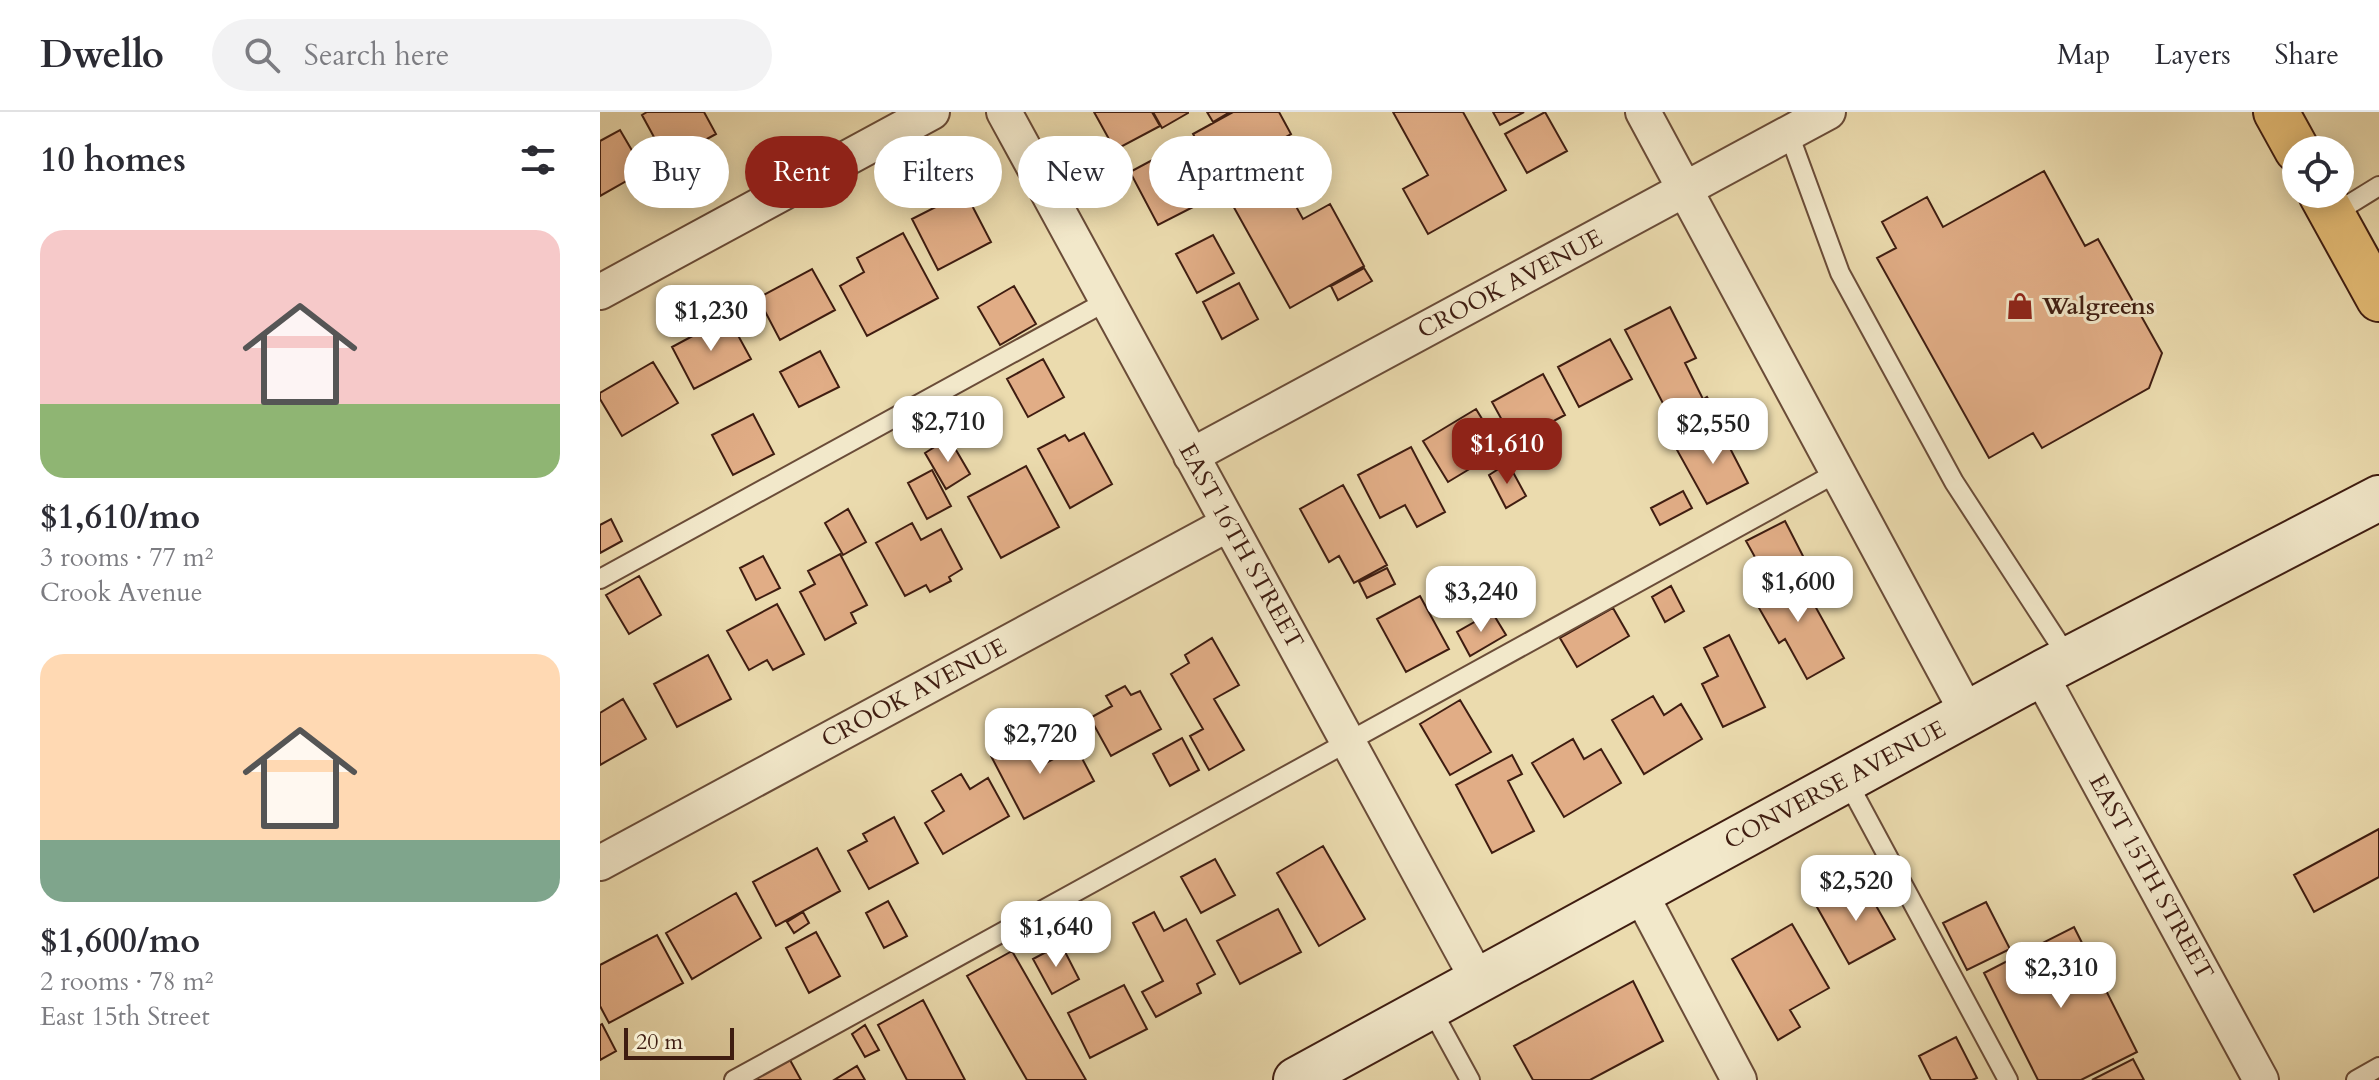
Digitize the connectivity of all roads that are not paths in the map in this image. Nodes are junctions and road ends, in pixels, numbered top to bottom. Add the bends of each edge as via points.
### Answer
1 (932, 112) edge
2 (1004, 112) edge
3 (1643, 112) edge
4 (1828, 112) edge
5 (2276, 112) edge
6 (1789, 134) junction
7 (2289, 136) edge
8 (2379, 186) edge
9 (1685, 190) junction
10 (2354, 194) edge
11 (2328, 208) edge
12 (600, 292) edge
13 (2379, 298) edge
14 (1107, 301) junction
15 (1191, 456) junction
16 (1838, 472) junction
17 (2379, 498) edge
18 (1228, 524) junction
19 (600, 579) edge
20 (2054, 666) junction
21 (1968, 714) junction
22 (1348, 742) junction
23 (1846, 779) junction
24 (600, 863) edge
25 (1639, 891) junction
26 (1478, 980) junction
27 (1430, 1007) junction
28 (2379, 1067) edge
29 (734, 1080) edge
30 (1296, 1080) edge
31 (1470, 1080) edge
32 (1739, 1080) edge
33 (2008, 1080) edge
34 (2261, 1080) edge
35 (2356, 1080) edge

1 - 12 street
2 - 14 street, EAST 16TH STREET
3 - 9 street
4 - 6 street, CROOK AVENUE
5 - 7 main road
6 - 9 street, CROOK AVENUE
6 - 20 lane via 1840,273
8 - 10 lane
9 - 15 street, CROOK AVENUE
9 - 16 street
11 - 13 main road
14 - 15 street, EAST 16TH STREET
14 - 19 lane
15 - 18 street, EAST 16TH STREET
16 - 21 street
16 - 22 lane
17 - 20 main road, CONVERSE AVENUE
18 - 22 street, EAST 16TH STREET
18 - 24 street, CROOK AVENUE
20 - 21 main road, CONVERSE AVENUE
20 - 34 street, EAST 15TH STREET
21 - 23 main road, CONVERSE AVENUE
22 - 26 street, EAST 16TH STREET
22 - 29 lane
23 - 25 main road, CONVERSE AVENUE
23 - 33 lane
25 - 26 main road, CONVERSE AVENUE
25 - 32 street
26 - 27 main road, CONVERSE AVENUE
27 - 30 main road, CONVERSE AVENUE
27 - 31 lane
28 - 35 lane

